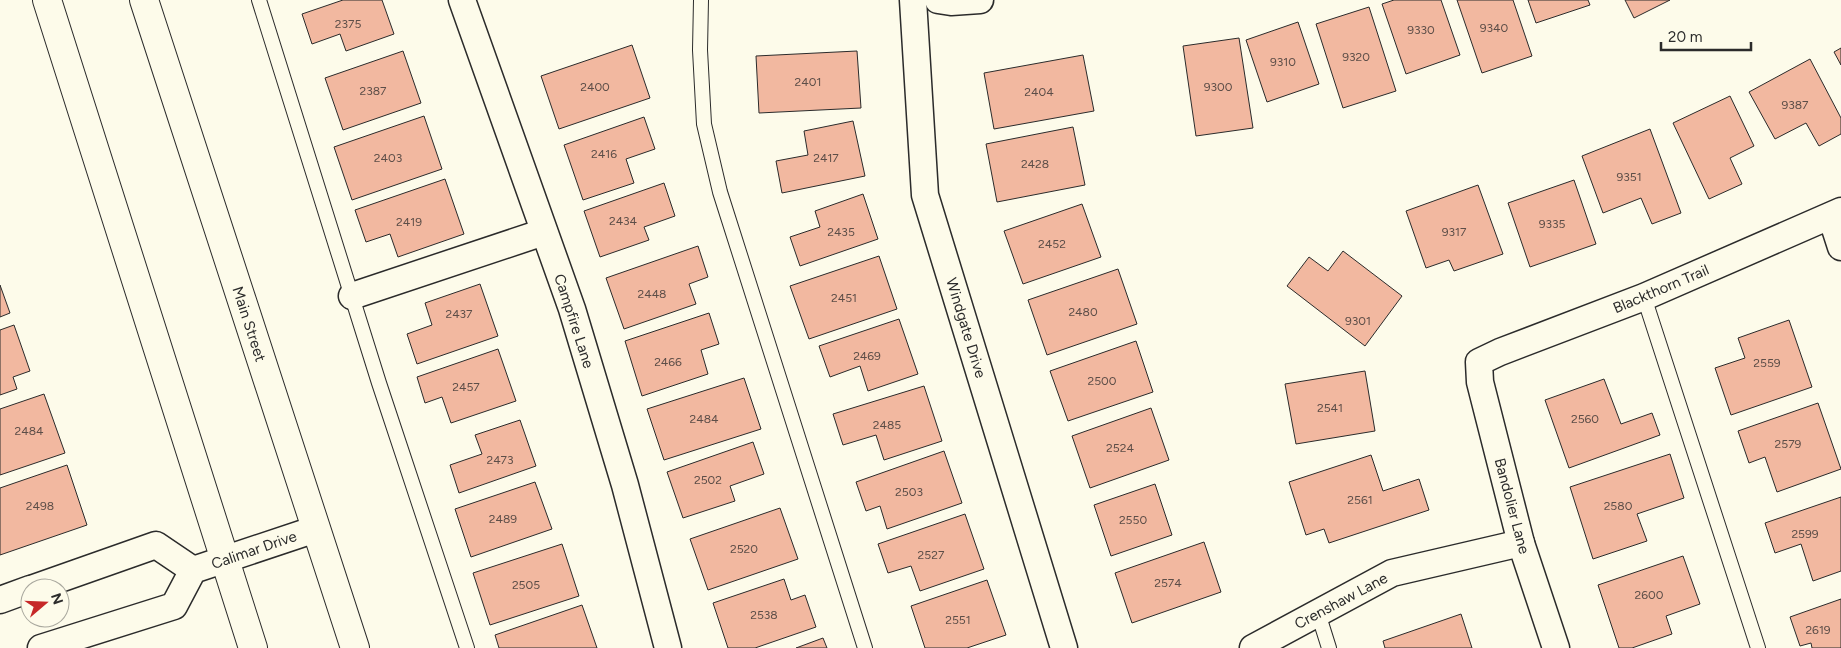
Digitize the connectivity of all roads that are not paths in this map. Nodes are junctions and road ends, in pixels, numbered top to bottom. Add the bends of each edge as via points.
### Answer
1 (47, 0) edge
2 (144, 0) edge
3 (259, 0) edge
4 (465, 0) edge
5 (701, 0) edge
6 (913, 0) edge
7 (938, 0) edge
8 (980, 0) edge
9 (1836, 214) edge
10 (544, 232) junction
11 (1841, 247) edge
12 (352, 296) junction
13 (1644, 298) junction
14 (1479, 362) joint
15 (316, 529) junction
16 (1521, 543) junction
17 (225, 560) junction
18 (193, 570) junction
19 (62, 578) edge
20 (20, 593) edge
21 (0, 600) edge
22 (1318, 614) junction
23 (42, 648) edge
24 (252, 648) edge
25 (354, 648) edge
26 (467, 648) edge
27 (668, 648) edge
28 (866, 648) edge
29 (1064, 648) edge
30 (1253, 648) edge
31 (1329, 648) edge
32 (1556, 648) edge
33 (1758, 648) edge

1 - 17 main road
2 - 15 main road, Main Street
3 - 12 lane
4 - 10 street, Campfire Lane
5 - 28 lane via 704,124 720,192
6 - 29 street, Windgate Drive via 926,195
7 - 8 street
9 - 11 street
9 - 13 street, Blackthorn Trail
10 - 12 street
10 - 27 street, Campfire Lane via 572,309 625,485
12 - 26 lane
13 - 14 street, Blackthorn Trail
13 - 33 lane
14 - 16 street, Bandolier Lane via 1480,382
15 - 17 street, Calimar Drive
15 - 25 main road, Main Street
16 - 22 street, Crenshaw Lane via 1392,573
16 - 32 street, Bandolier Lane
17 - 18 street, Calimar Drive
17 - 24 main road
18 - 19 street, Calimar Drive via 156,545
18 - 23 street, Calimar Drive via 174,606
20 - 21 street
22 - 30 street, Crenshaw Lane
22 - 31 lane

